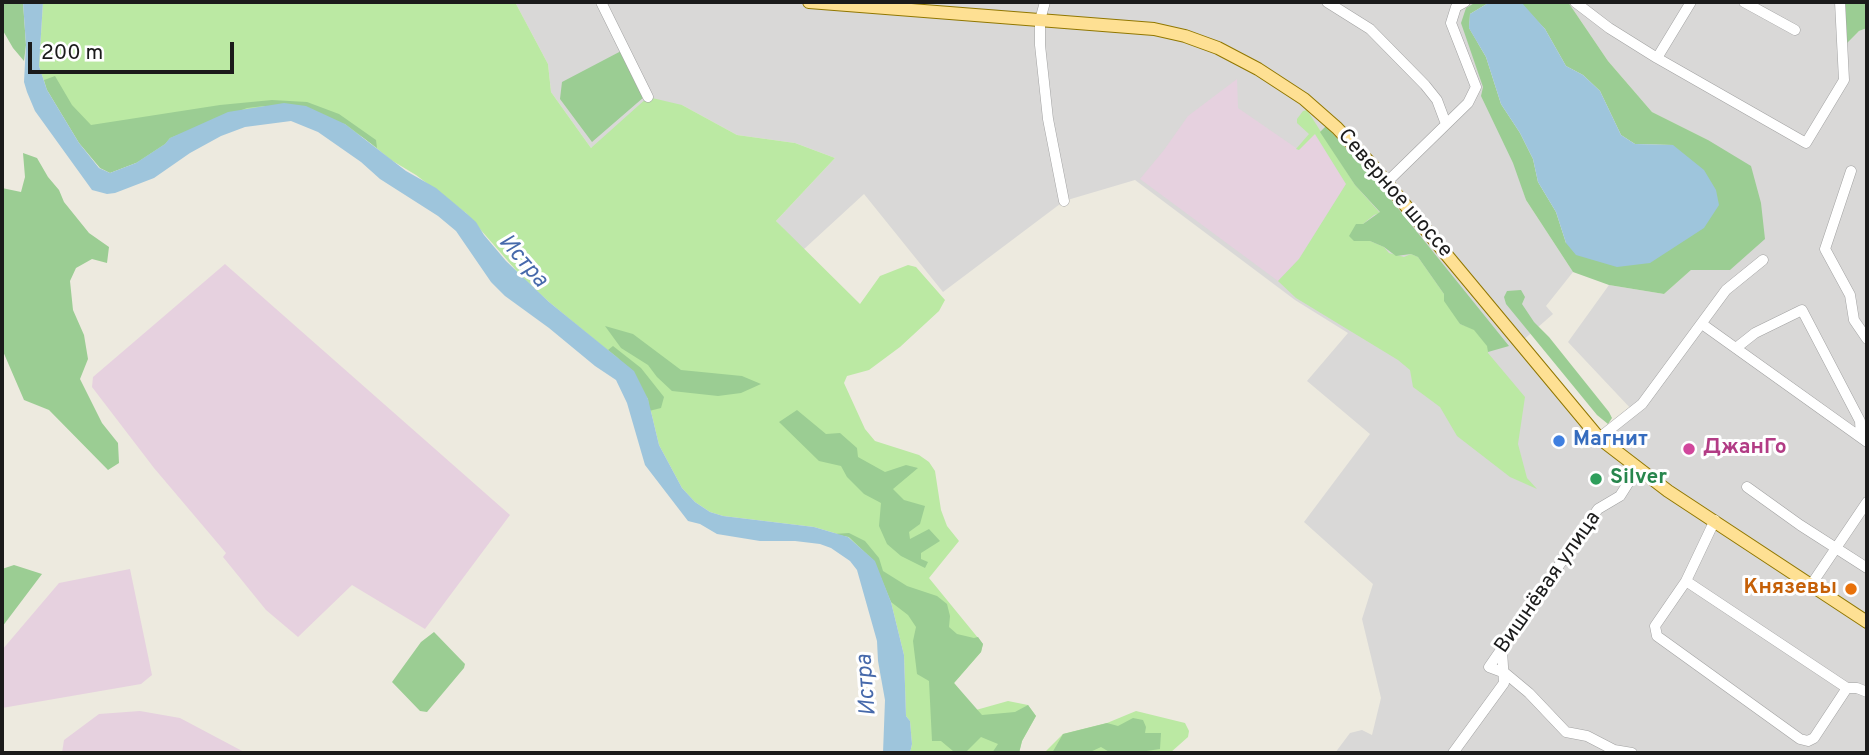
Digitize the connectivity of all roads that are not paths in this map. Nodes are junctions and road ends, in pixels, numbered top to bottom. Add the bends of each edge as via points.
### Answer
1 (601, 2) edge
2 (808, 2) edge
3 (1045, 2) edge
4 (1327, 2) edge
5 (1465, 2) edge
6 (1575, 2) edge
7 (1691, 2) edge
8 (1744, 2) edge
9 (1840, 2) edge
10 (824, 3) edge
11 (1041, 20) junction
12 (1795, 30) dead end
13 (1657, 58) junction
14 (648, 97) dead end
15 (1446, 124) junction
16 (1851, 171) dead end
17 (1387, 182) junction
18 (1064, 201) dead end
19 (1763, 260) dead end
20 (1702, 324) junction
21 (1867, 340) edge
22 (1736, 348) junction
23 (1600, 438) junction
24 (1864, 439) edge
25 (1637, 469) junction
26 (1746, 487) dead end
27 (1867, 502) edge
28 (1715, 520) junction
29 (1836, 547) junction
30 (1867, 568) edge
31 (1686, 581) junction
32 (1811, 585) junction
33 (1867, 622) edge
34 (1503, 650) junction
35 (1504, 673) junction
36 (1847, 688) junction
37 (1867, 692) edge
38 (1453, 753) edge
39 (1632, 753) edge

1 - 14 street
2 - 10 main road, Северное шоссе
3 - 11 street
4 - 15 street via 1370,29 1425,85
5 - 15 street via 1456,7 1451,23 1476,87 1468,103
6 - 13 street
7 - 13 street
8 - 12 street
9 - 13 street via 1844,80 1806,143
10 - 11 main road, Северное шоссе
11 - 17 main road, Северное шоссе via 1154,29 1218,48 1304,99
11 - 18 street via 1048,119
15 - 17 street
16 - 21 street via 1825,249
17 - 23 main road, Северное шоссе
19 - 20 street via 1726,290
20 - 22 street
20 - 23 street via 1642,404
22 - 24 street
22 - 24 street via 1755,333 1802,310 1860,421
23 - 25 main road, Северное шоссе
25 - 28 main road, Северное шоссе
25 - 34 street, Вишнёвая улица via 1620,496 1598,509
26 - 29 street
27 - 29 street
28 - 31 street
28 - 32 main road, Северное шоссе
29 - 30 street
29 - 32 street
31 - 36 street
31 - 36 street via 1655,626 1657,636 1800,739 1814,738
32 - 33 main road, Северное шоссе
34 - 35 street
34 - 35 street, Вишнёвая улица via 1489,667
35 - 38 street via 1504,683
35 - 39 street via 1566,732
36 - 37 street

